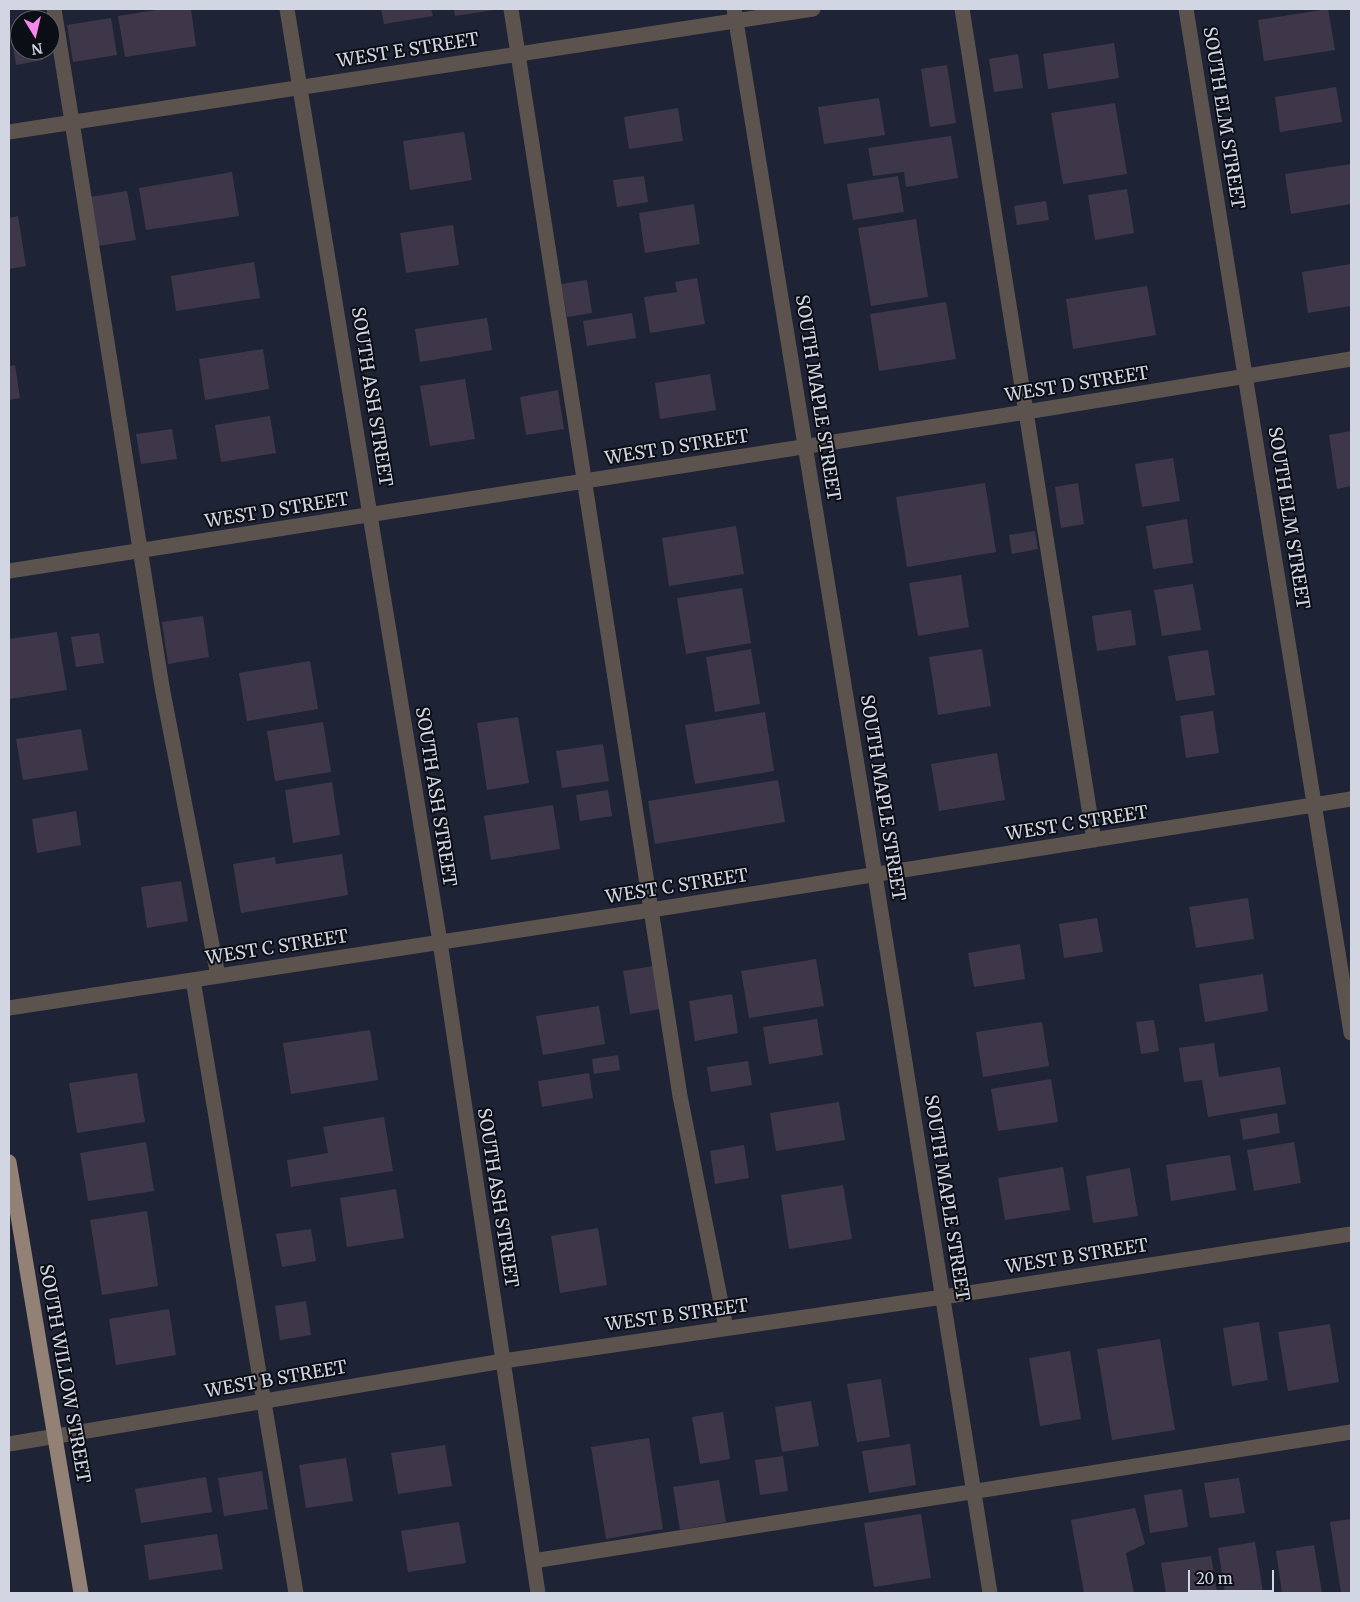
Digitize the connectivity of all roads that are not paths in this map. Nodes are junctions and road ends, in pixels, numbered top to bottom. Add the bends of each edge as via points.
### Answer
1 (54, 9) edge
2 (287, 9) edge
3 (511, 9) edge
4 (813, 9) edge
5 (962, 9) edge
6 (1186, 9) edge
7 (735, 15) edge
8 (518, 54) junction
9 (300, 87) junction
10 (72, 122) junction
11 (9, 132) edge
12 (1351, 359) edge
13 (1246, 376) junction
14 (1026, 412) junction
15 (806, 446) junction
16 (584, 481) junction
17 (371, 515) junction
18 (140, 551) junction
19 (9, 571) edge
20 (1351, 799) edge
21 (1315, 805) junction
22 (1094, 840) junction
23 (875, 875) junction
24 (651, 910) junction
25 (440, 942) junction
26 (218, 976) junction
27 (193, 980) junction
28 (9, 1008) edge
29 (1351, 1033) edge
30 (9, 1162) edge
31 (1351, 1234) edge
32 (943, 1297) junction
33 (726, 1328) junction
34 (503, 1361) junction
35 (263, 1401) junction
36 (1351, 1432) edge
37 (55, 1436) junction
38 (9, 1444) edge
39 (974, 1491) junction
40 (533, 1561) junction
41 (81, 1593) edge
42 (296, 1593) edge
43 (538, 1593) edge
44 (990, 1593) edge

1 - 10 street
2 - 9 street, SOUTH ASH STREET
3 - 8 street
4 - 7 street, WEST E STREET
5 - 14 street
6 - 13 street, SOUTH ELM STREET
7 - 8 street, WEST E STREET
7 - 15 street, SOUTH MAPLE STREET
8 - 9 street, WEST E STREET
8 - 16 street
9 - 10 street, WEST E STREET
9 - 17 street, SOUTH ASH STREET
10 - 11 street, WEST E STREET
10 - 18 street
12 - 13 street, WEST D STREET
13 - 14 street, WEST D STREET
13 - 21 street, SOUTH ELM STREET
14 - 15 street, WEST D STREET
14 - 22 street
15 - 16 street, WEST D STREET
15 - 23 street, SOUTH MAPLE STREET
16 - 17 street, WEST D STREET
16 - 24 street
17 - 18 street, WEST D STREET
17 - 25 street, SOUTH ASH STREET
18 - 19 street, WEST D STREET
18 - 26 street via 162,687
20 - 21 street, WEST C STREET
21 - 22 street, WEST C STREET
21 - 29 street, SOUTH ELM STREET
22 - 23 street, WEST C STREET
23 - 24 street, WEST C STREET
23 - 32 street, SOUTH MAPLE STREET
24 - 25 street, WEST C STREET
24 - 33 street via 680,1096
25 - 26 street, WEST C STREET
25 - 34 street, SOUTH ASH STREET
26 - 27 street, WEST C STREET
27 - 28 street, WEST C STREET
27 - 35 street
30 - 37 main road, SOUTH WILLOW STREET
31 - 32 street, WEST B STREET
32 - 33 street, WEST B STREET
32 - 39 street, SOUTH MAPLE STREET
33 - 34 street, WEST B STREET
34 - 35 street, WEST B STREET
34 - 40 street, SOUTH ASH STREET
35 - 37 street, WEST B STREET
35 - 42 street
36 - 39 street
37 - 38 street, WEST B STREET
37 - 41 main road, SOUTH WILLOW STREET
39 - 40 street
39 - 44 street, SOUTH MAPLE STREET
40 - 43 street, SOUTH ASH STREET

